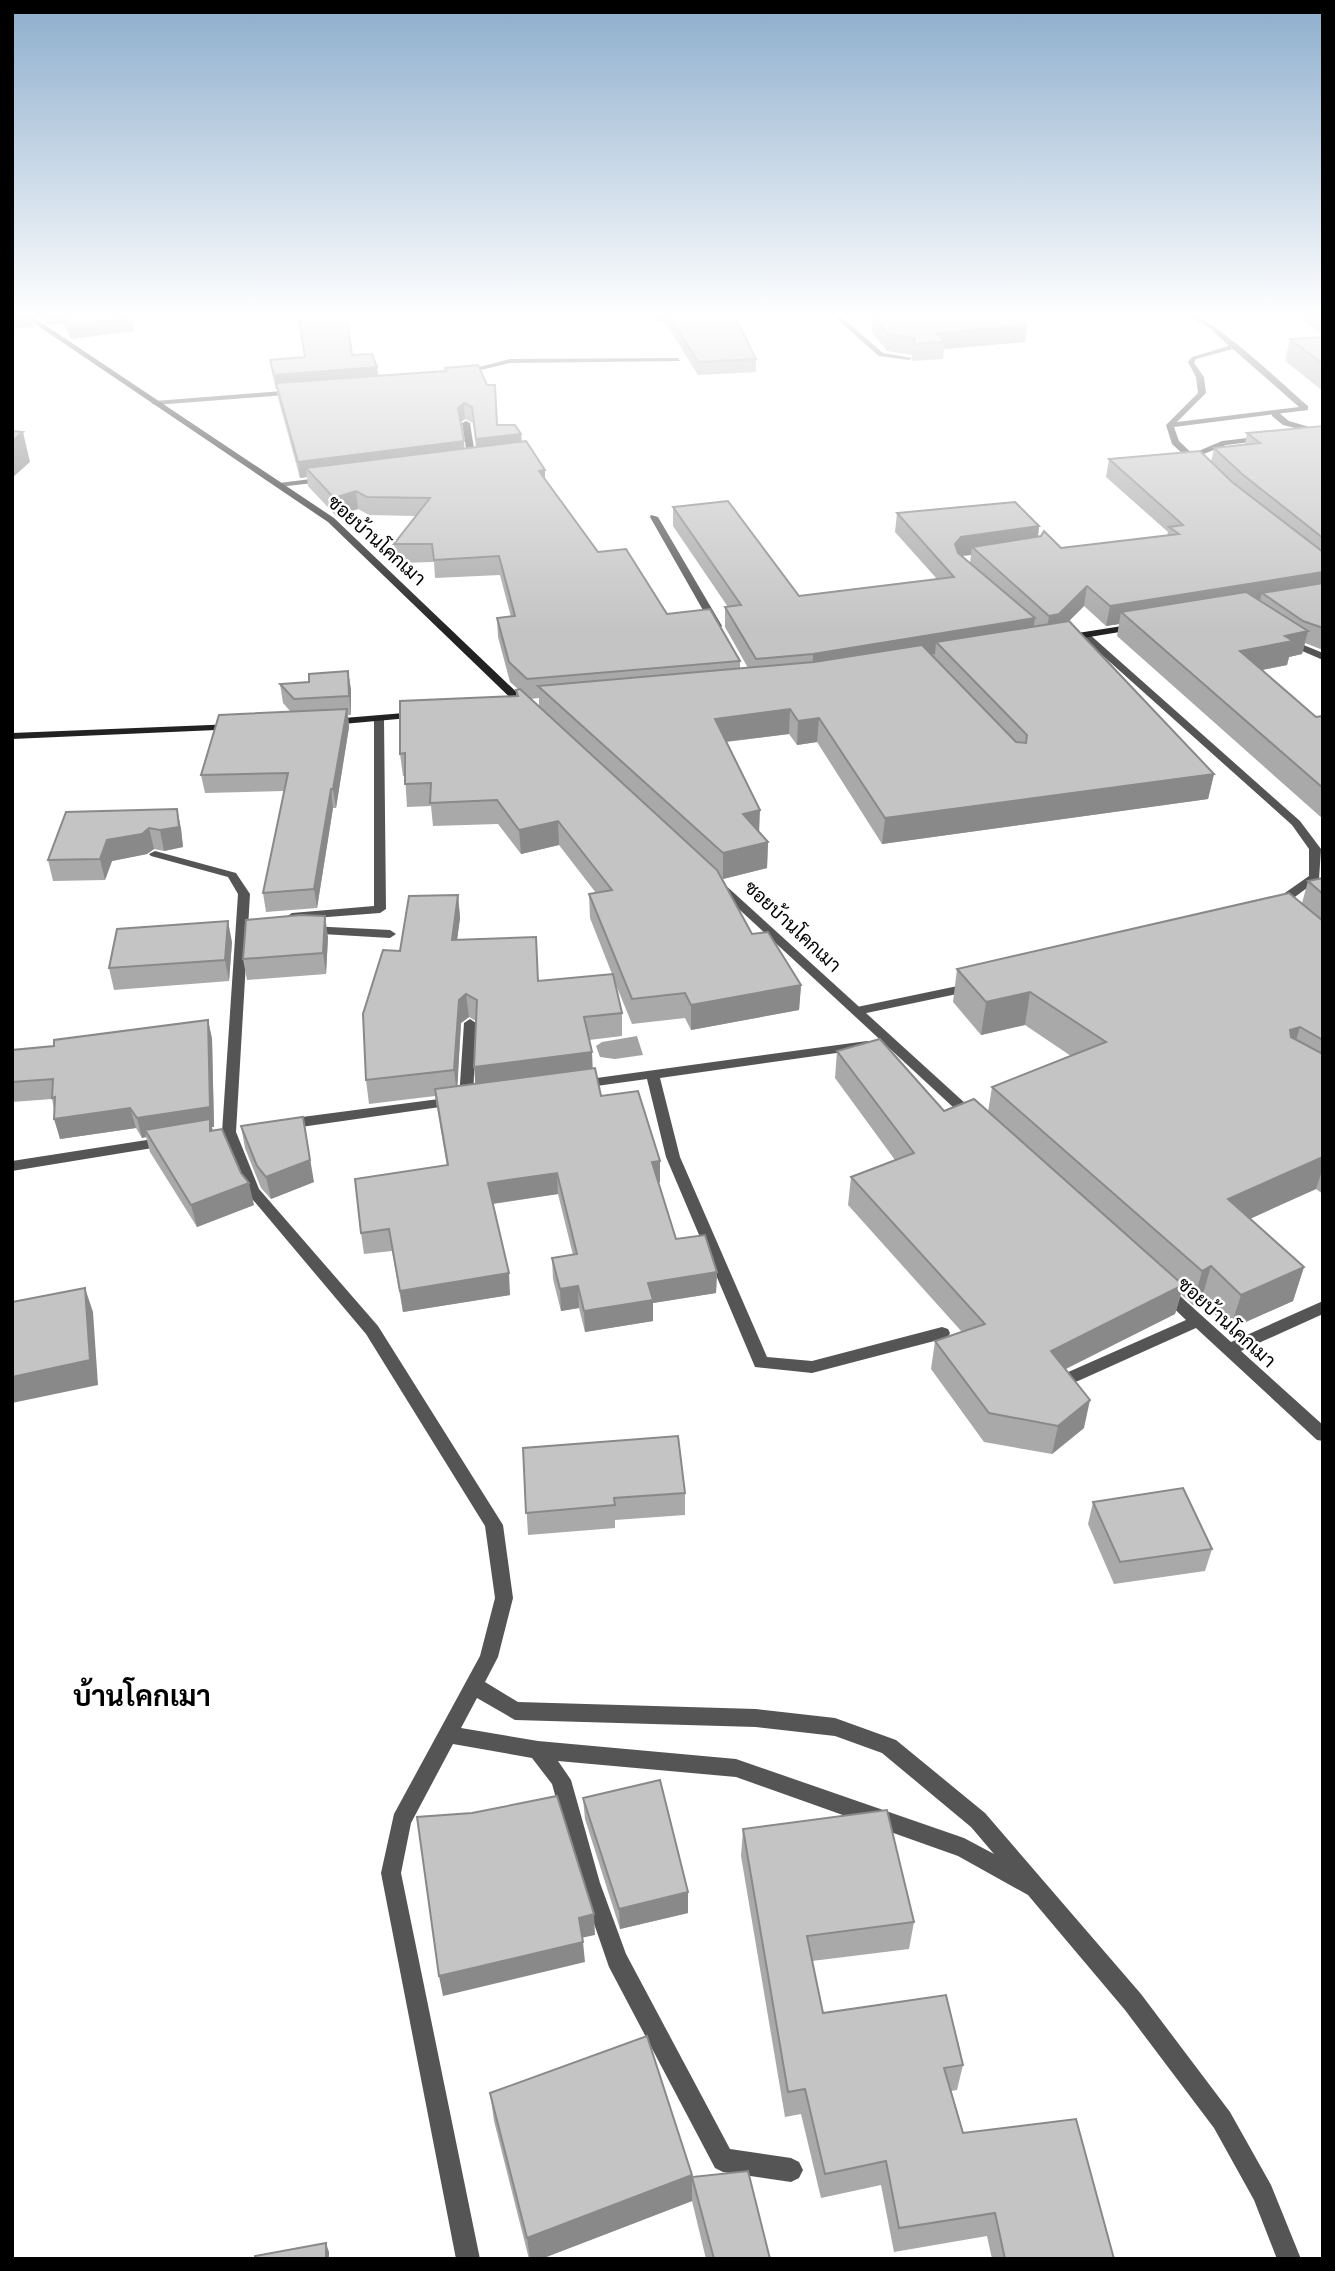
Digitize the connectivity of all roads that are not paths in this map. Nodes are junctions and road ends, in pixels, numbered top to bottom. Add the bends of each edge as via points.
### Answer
1 (179, 419) edge
2 (1176, 419) edge
3 (1227, 419) edge
4 (1281, 419) edge
5 (466, 423) edge
6 (1170, 425) junction
7 (1318, 432) edge
8 (1289, 434) edge
9 (1276, 436) edge
10 (1191, 457) junction
11 (483, 460) edge
12 (1180, 460) edge
13 (472, 461) junction
14 (458, 463) edge
15 (1203, 469) edge
16 (334, 478) edge
17 (279, 485) junction
18 (654, 517) dead end
19 (1151, 624) edge
20 (1085, 635) junction
21 (1283, 638) edge
22 (724, 639) edge
23 (1058, 639) edge
24 (1323, 657) edge
25 (527, 708) edge
26 (432, 714) edge
27 (379, 719) junction
28 (326, 723) edge
29 (247, 726) edge
30 (12, 736) edge
31 (155, 854) dead end
32 (706, 872) edge
33 (1264, 914) edge
34 (284, 918) edge
35 (292, 930) edge
36 (390, 934) dead end
37 (990, 983) edge
38 (857, 1011) junction
39 (470, 1023) dead end
40 (888, 1042) junction
41 (652, 1074) junction
42 (572, 1085) edge
43 (981, 1126) edge
44 (268, 1127) edge
45 (174, 1141) edge
46 (12, 1166) edge
47 (1157, 1284) edge
48 (1323, 1307) edge
49 (1198, 1321) junction
50 (942, 1333) dead end
51 (1229, 1349) junction
52 (1072, 1377) edge
53 (1323, 1435) edge
54 (473, 1685) junction
55 (447, 1734) junction
56 (538, 1750) junction
57 (1038, 1891) junction
58 (791, 2170) dead end
59 (468, 2259) edge
60 (1289, 2259) edge

1 - 17 street, ซอยบ้านโคกเมา
2 - 6 street
3 - 6 street
4 - 7 street
5 - 13 street
6 - 10 street via 1175,442
7 - 8 street
9 - 10 street via 1225,443
10 - 12 street
10 - 15 street
11 - 13 street
13 - 14 street
16 - 17 street
17 - 25 street, ซอยบ้านโคกเมา via 331,520
18 - 22 street
19 - 20 street
20 - 23 street
20 - 33 street via 1296,823 1315,849 1315,877
21 - 24 street
26 - 27 street
27 - 28 street
27 - 34 street via 380,909
29 - 30 street
31 - 54 street via 232,875 244,894 249,927 228,1132 253,1191 372,1330 494,1525 504,1598 489,1657
32 - 38 street, ซอยบ้านโคกเมา
35 - 36 street
37 - 38 street
38 - 40 street, ซอยบ้านโคกเมา
39 - 44 street via 472,1099
40 - 41 street
40 - 43 street, ซอยบ้านโคกเมา
41 - 42 street
41 - 50 street via 673,1157 761,1363 812,1367
45 - 46 street
47 - 49 street, ซอยบ้านโคกเมา
48 - 51 street
49 - 51 street, ซอยบ้านโคกเมา
49 - 52 street
51 - 53 street, ซอยบ้านโคกเมา
54 - 55 street
54 - 57 street via 515,1711 756,1718 835,1727 889,1746 978,1820
55 - 56 street
55 - 59 street via 401,1821 391,1873
56 - 57 street via 736,1768 964,1848
56 - 58 street via 561,1780 617,1959 723,2160
57 - 60 street via 1133,2002 1222,2120 1262,2193

